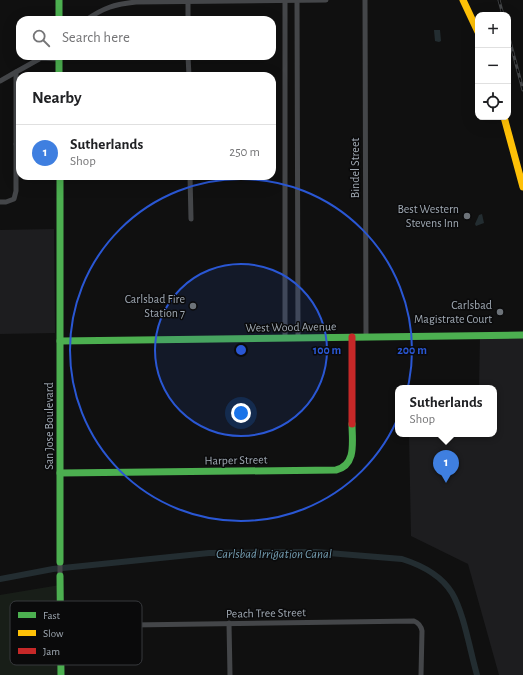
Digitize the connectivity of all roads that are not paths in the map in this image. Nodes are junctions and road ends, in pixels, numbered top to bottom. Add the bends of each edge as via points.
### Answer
1 (59, 0) edge
2 (297, 0) edge
3 (326, 0) edge
4 (365, 0) edge
5 (463, 0) edge
6 (285, 1) edge
7 (188, 2) junction
8 (59, 16) edge
9 (93, 16) edge
10 (188, 16) edge
11 (475, 26) edge
12 (37, 60) edge
13 (59, 60) edge
14 (188, 60) edge
15 (16, 72) joint
16 (59, 72) edge
17 (189, 72) edge
18 (0, 81) edge
19 (505, 120) edge
20 (16, 180) edge
21 (60, 180) edge
22 (190, 180) edge
23 (523, 187) edge
24 (0, 202) edge
25 (191, 219) dead end
26 (523, 335) edge
27 (352, 337) junction
28 (366, 337) junction
29 (285, 338) junction
30 (298, 338) junction
31 (60, 341) junction
32 (60, 473) junction
33 (60, 562) joint
34 (60, 576) joint
35 (60, 601) edge
36 (228, 624) junction
37 (142, 625) edge
38 (61, 665) edge
39 (61, 675) edge
40 (230, 675) edge
41 (421, 675) edge

1 - 8 main road
2 - 3 street
2 - 6 street
2 - 30 street
4 - 28 street, Bindel Street
5 - 11 main road
6 - 7 street
6 - 29 street
7 - 9 street via 136,2 113,5
7 - 10 street
12 - 15 street
13 - 16 main road
14 - 17 street
15 - 18 street
19 - 23 main road
20 - 24 street via 14,199
21 - 31 main road, San Jose Boulevard
22 - 25 street
26 - 28 main road, West Wood Avenue
27 - 28 main road, West Wood Avenue
27 - 30 main road, West Wood Avenue
27 - 32 main road, Harper Street via 352,457 348,464 338,470
29 - 30 main road, West Wood Avenue
29 - 31 main road, West Wood Avenue
31 - 32 main road, San Jose Boulevard
32 - 33 main road, San Jose Boulevard
33 - 34 street, San Jose Boulevard
34 - 35 main road, San Jose Boulevard
36 - 37 street, Peach Tree Street
36 - 40 street
36 - 41 street, Peach Tree Street via 414,621 422,631
38 - 39 main road, San Jose Boulevard

